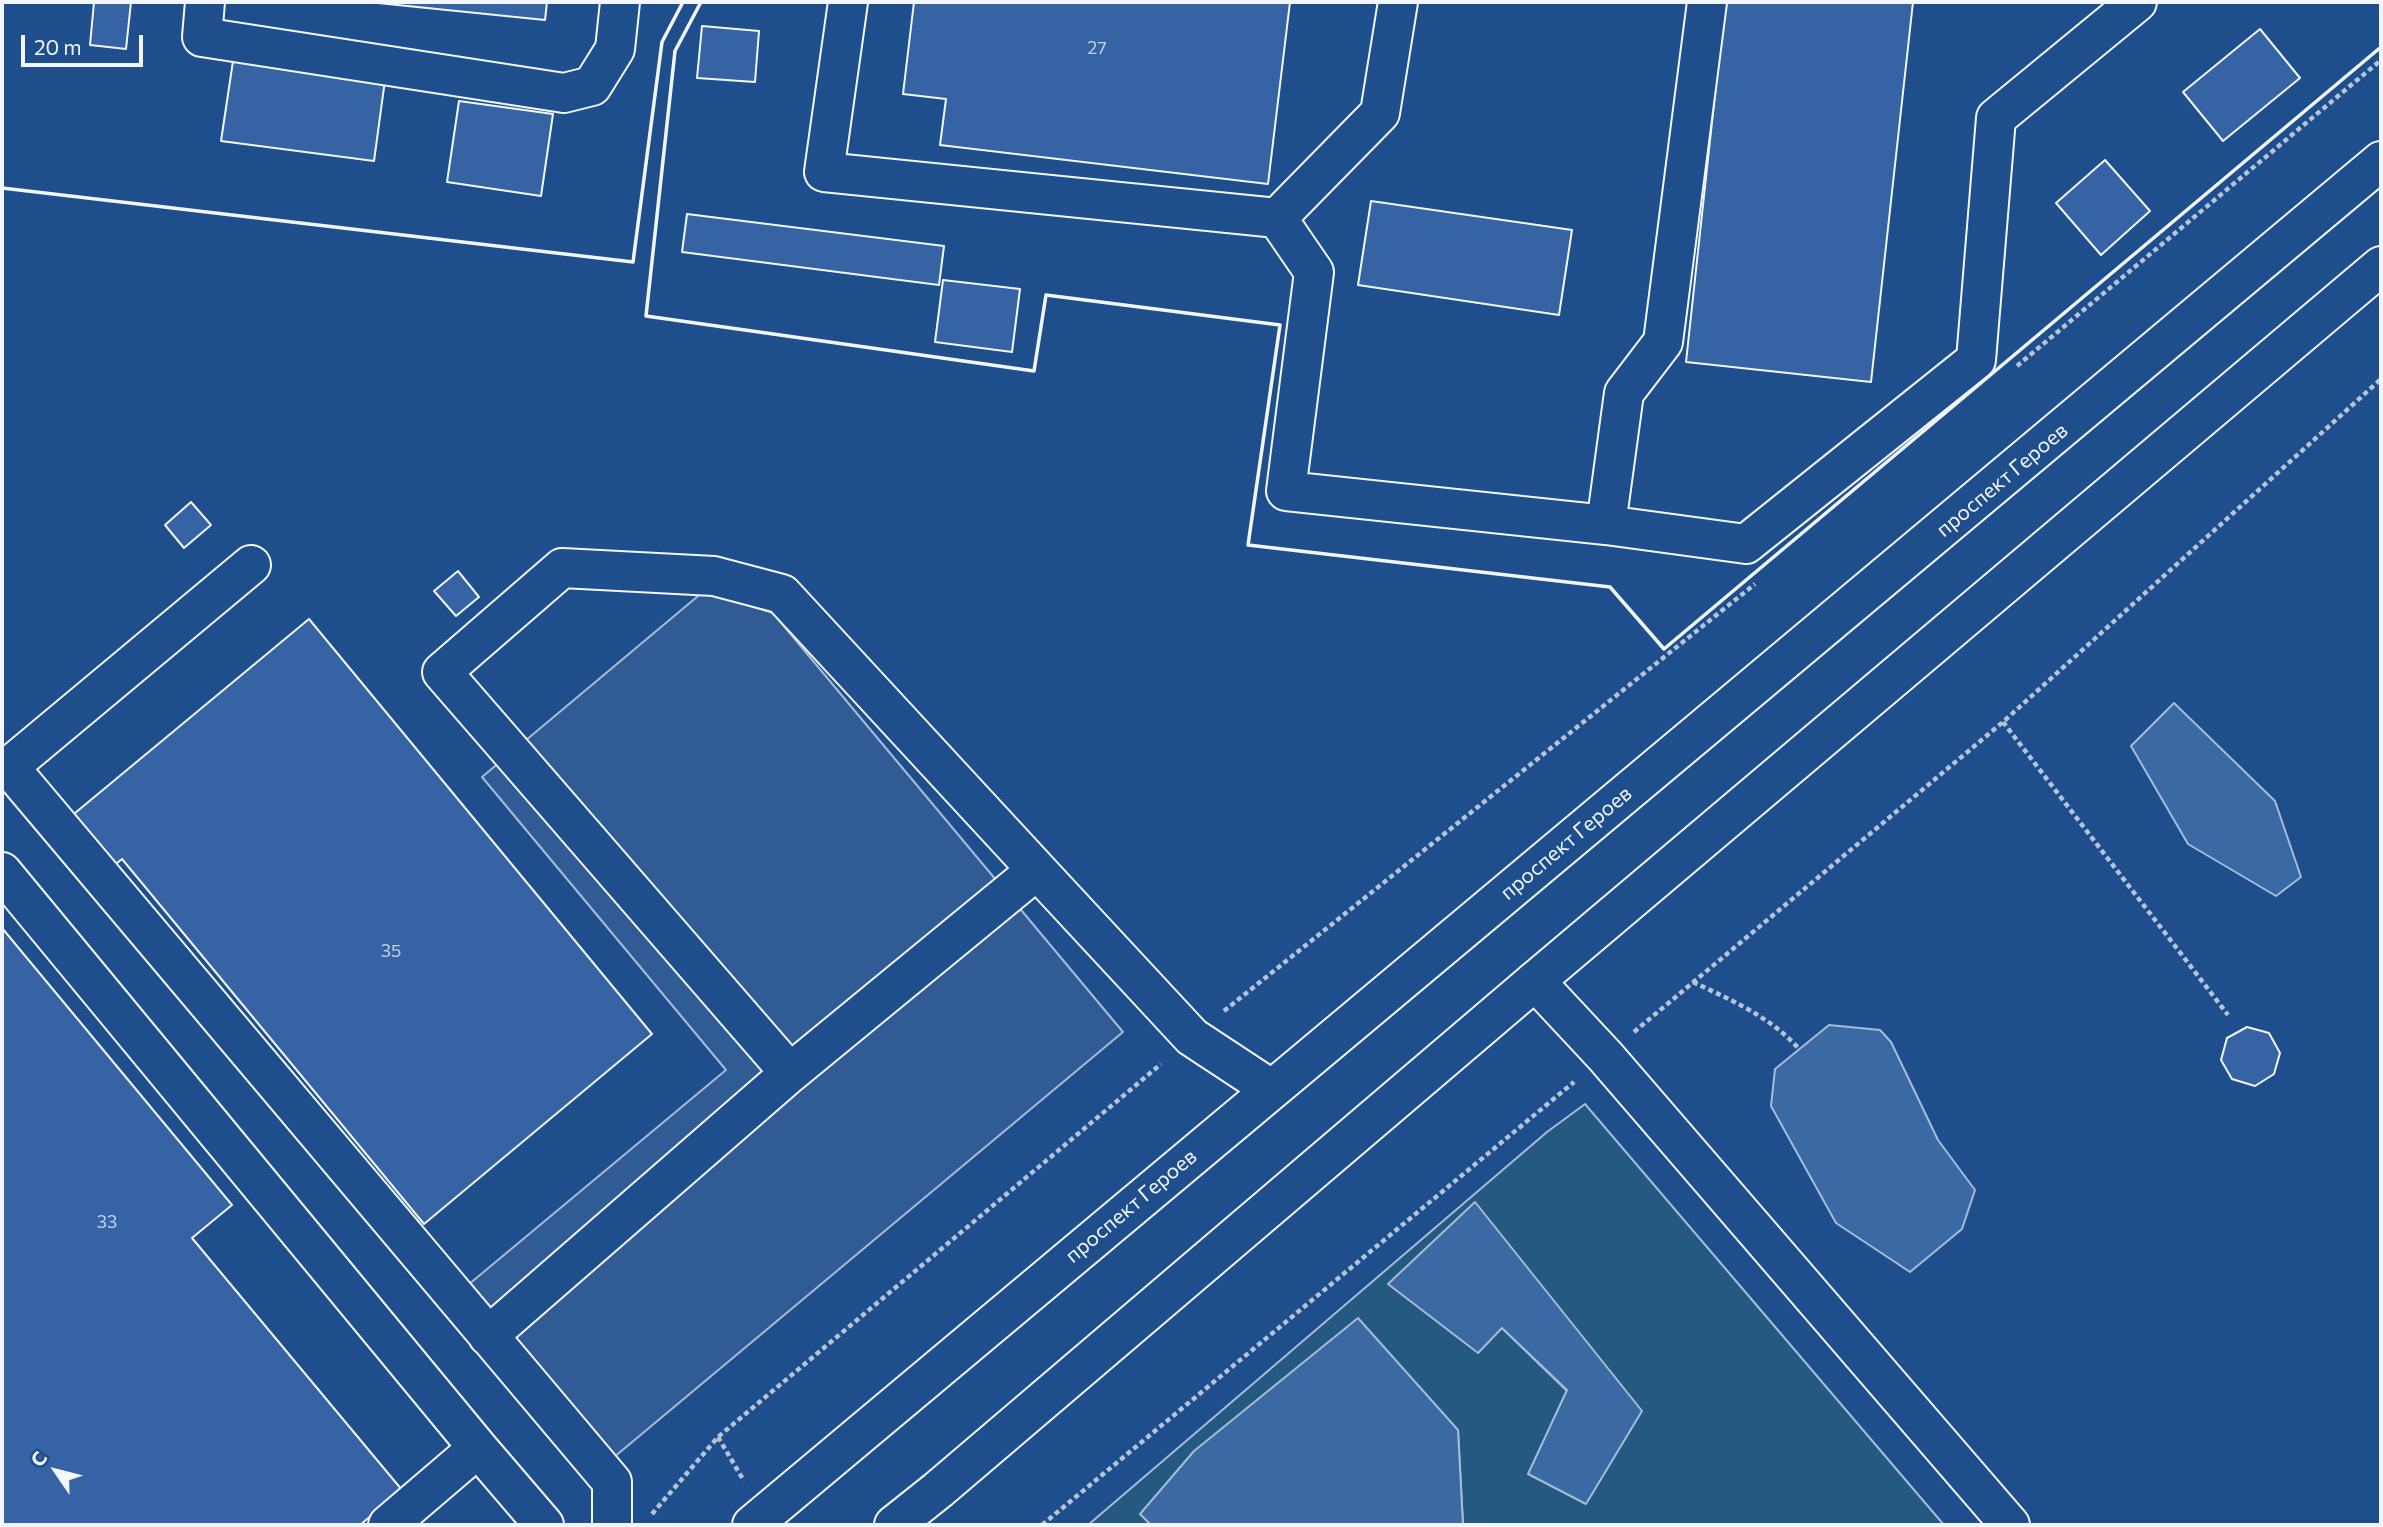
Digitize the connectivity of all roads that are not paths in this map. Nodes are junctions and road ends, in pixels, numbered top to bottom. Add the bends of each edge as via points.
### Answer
1 (205, 2) edge
2 (620, 2) edge
3 (848, 2) edge
4 (1398, 2) edge
5 (1707, 2) edge
6 (2137, 2) edge
7 (2381, 161) edge
8 (1277, 218) junction
9 (2381, 266) edge
10 (1606, 526) junction
11 (251, 565) dead end
12 (1037, 870) junction
13 (2, 872) edge
14 (1535, 981) junction
15 (790, 1073) junction
16 (1271, 1089) junction
17 (488, 1336) junction
18 (478, 1448) junction
19 (388, 1525) edge
20 (544, 1525) edge
21 (612, 1525) edge
22 (752, 1525) edge
23 (894, 1525) edge
24 (2010, 1525) edge

1 - 2 main road via 202,37 564,93 592,86 615,49
3 - 8 main road via 824,172
4 - 8 main road via 1380,113
5 - 10 main road via 1663,342 1624,393
6 - 10 main road via 1996,118 1976,360 1746,544
7 - 16 main road, проспект Героев
8 - 10 main road via 1314,272 1286,491
9 - 14 main road
11 - 17 main road via 9,767
12 - 15 main road
12 - 15 main road via 782,594 714,576 562,568 442,672
12 - 16 main road via 1192,1037
13 - 18 main road
14 - 23 main road
14 - 24 main road
15 - 17 main road
16 - 22 main road, проспект Героев
17 - 21 main road via 612,1482
18 - 19 main road
18 - 20 main road

